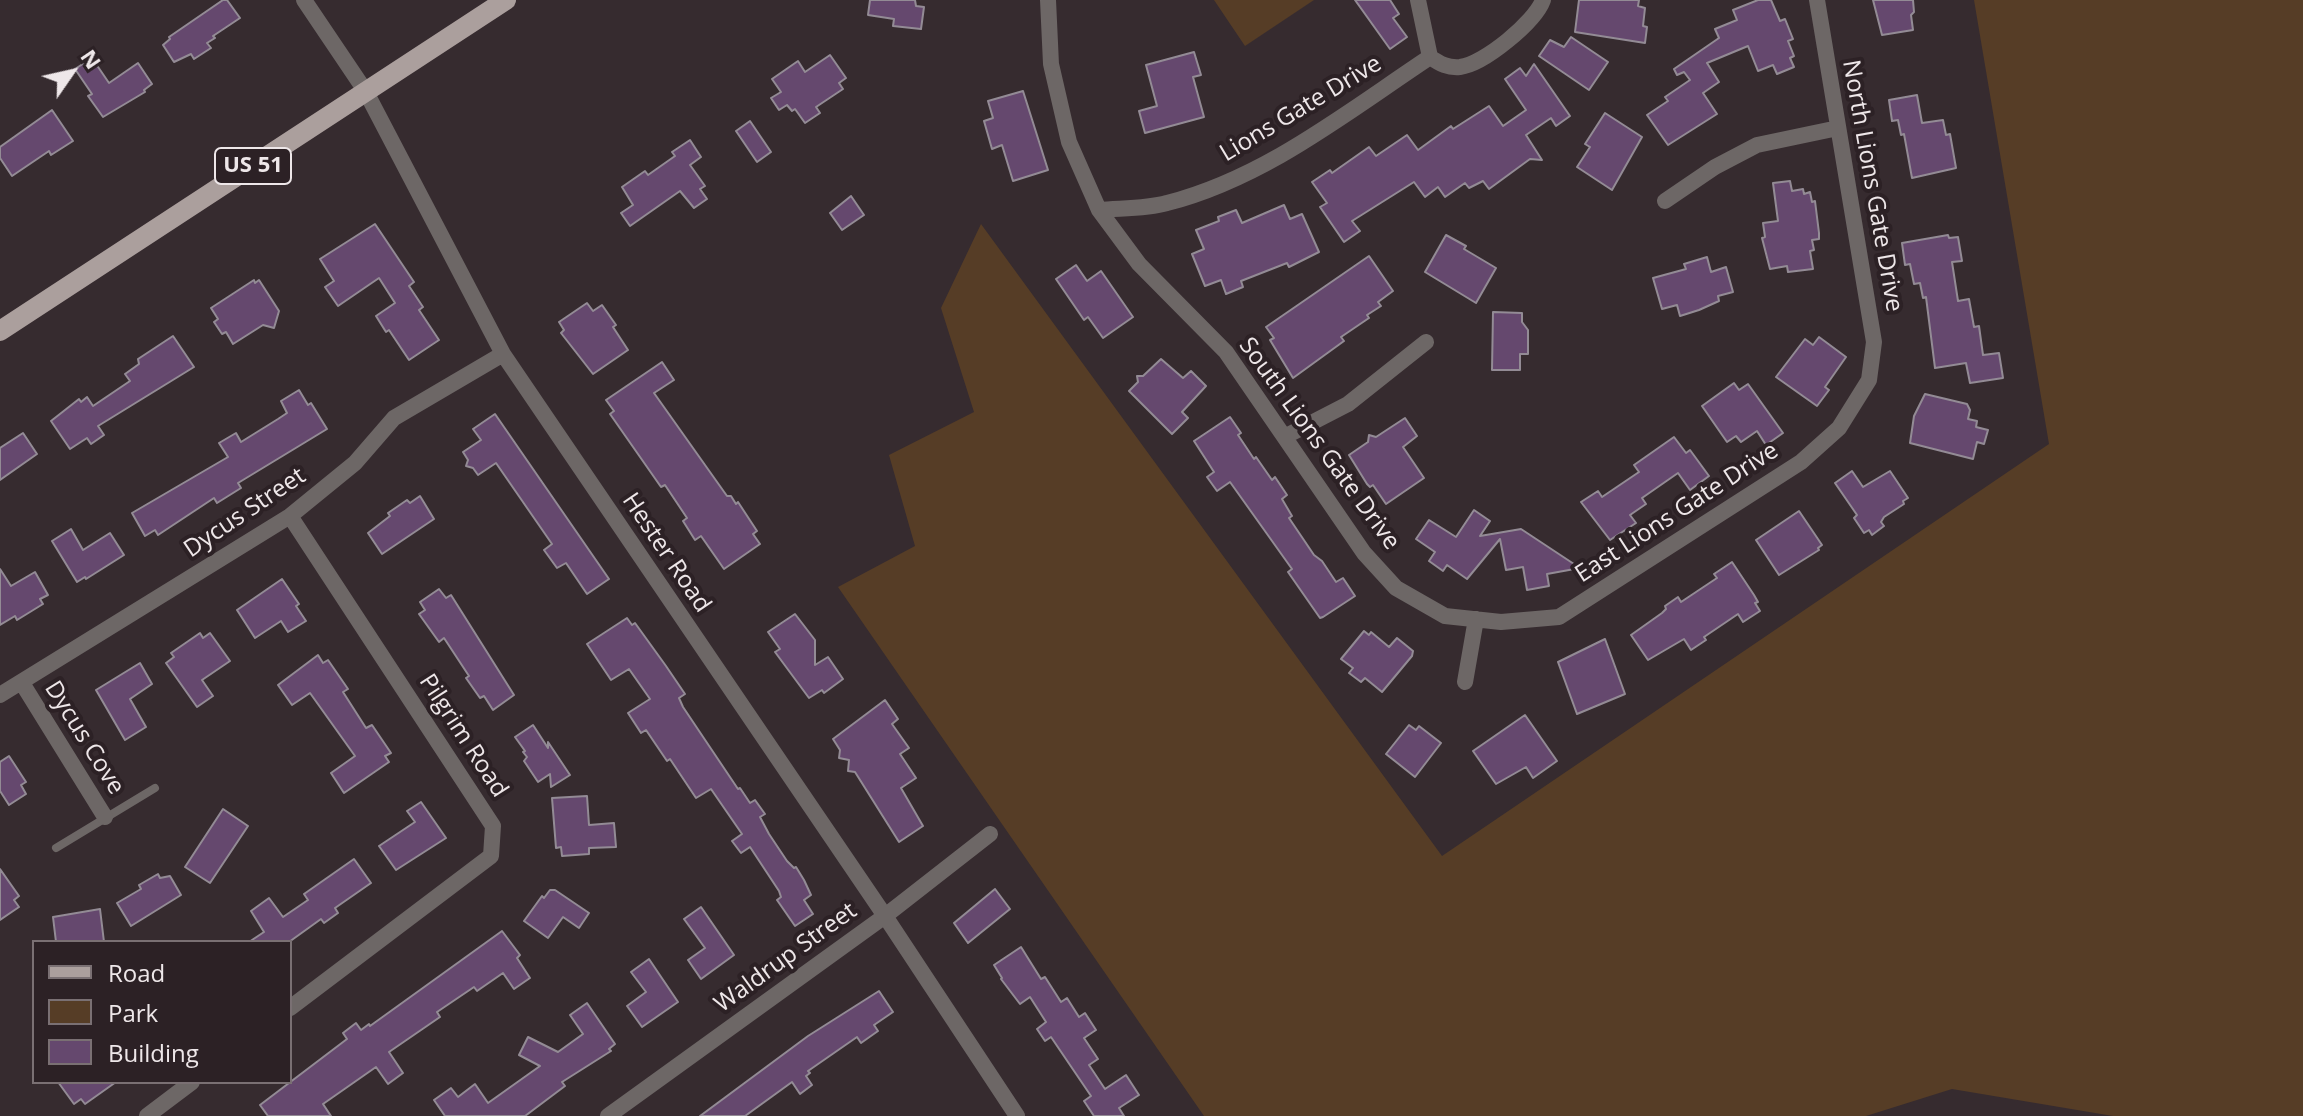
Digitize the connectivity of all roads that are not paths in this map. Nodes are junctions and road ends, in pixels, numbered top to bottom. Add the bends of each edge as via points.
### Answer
1 (304, 0) edge
2 (506, 0) edge
3 (1048, 0) edge
4 (1418, 0) edge
5 (1543, 0) edge
6 (1817, 0) edge
7 (1430, 57) junction
8 (366, 92) junction
9 (1838, 128) junction
10 (1665, 201) dead end
11 (1099, 210) junction
12 (0, 331) edge
13 (1426, 342) dead end
14 (503, 354) junction
15 (1869, 380) joint
16 (1286, 436) junction
17 (290, 516) junction
18 (1476, 619) junction
19 (1465, 682) dead end
20 (22, 683) junction
21 (0, 695) edge
22 (155, 788) dead end
23 (105, 817) junction
24 (990, 834) dead end
25 (56, 848) dead end
26 (885, 916) junction
27 (292, 1006) edge
28 (189, 1084) edge
29 (147, 1116) edge
30 (608, 1116) edge
31 (1017, 1116) edge

1 - 8 street, Hester Road
2 - 8 main road, US 51
3 - 11 street, South Lions Gate Drive via 1051,64 1069,142
4 - 7 street
5 - 7 street via 1529,21 1472,64 1441,65
6 - 9 street, North Lions Gate Drive
7 - 11 street, Lions Gate Drive via 1265,165 1229,182 1164,204
8 - 12 main road, US 51
8 - 14 street, Hester Road
9 - 10 street via 1757,145
9 - 15 street, North Lions Gate Drive via 1874,342
11 - 16 street, South Lions Gate Drive via 1139,264 1226,352
13 - 16 street via 1348,404
14 - 17 street, Dycus Street via 394,418 355,463
14 - 26 street, Hester Road
15 - 18 street, East Lions Gate Drive via 1839,428 1801,462 1559,617
16 - 18 street, South Lions Gate Drive via 1364,553 1396,588 1445,616
17 - 20 street, Dycus Street
17 - 27 street, Pilgrim Road via 493,826 491,856
18 - 19 street
20 - 21 street, Dycus Street
20 - 23 street, Dycus Cove
22 - 23 lane
23 - 25 lane
24 - 26 street, Waldrup Street
26 - 30 street, Waldrup Street
26 - 31 street, Hester Road
28 - 29 street

